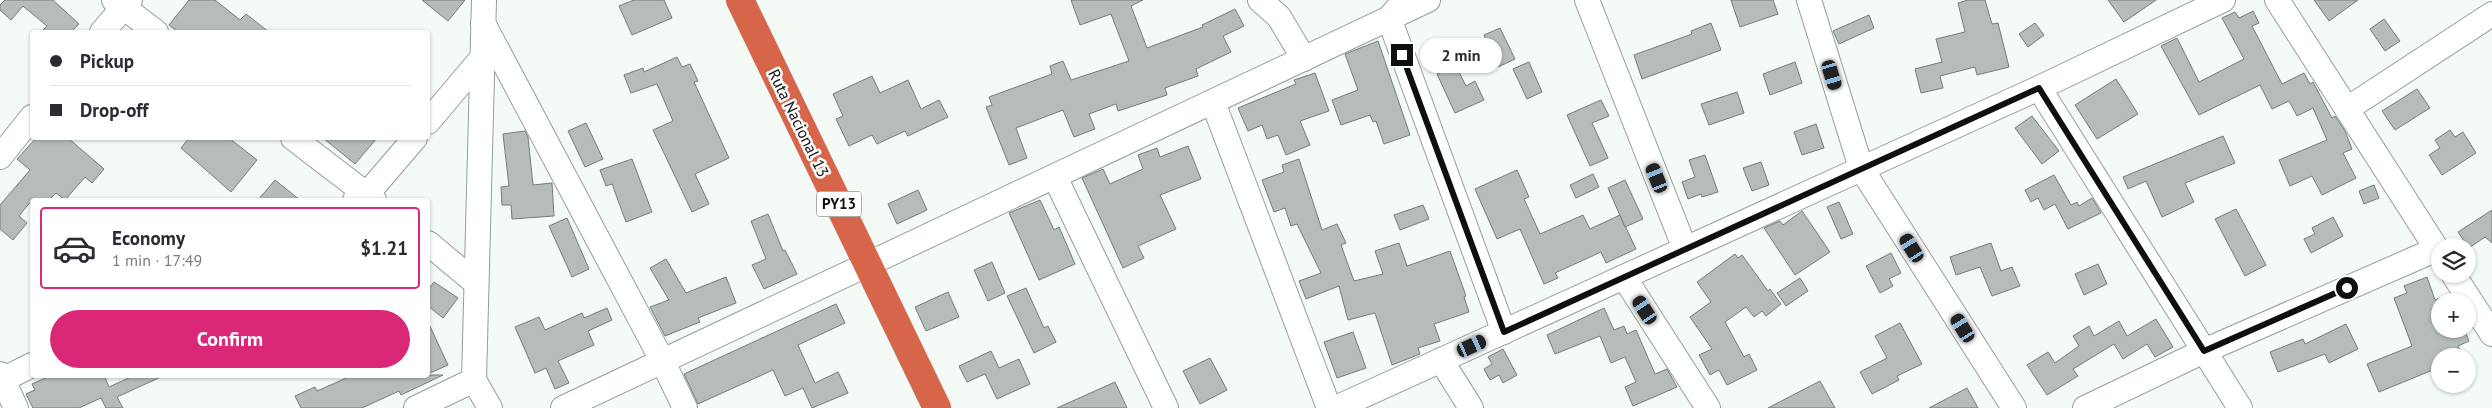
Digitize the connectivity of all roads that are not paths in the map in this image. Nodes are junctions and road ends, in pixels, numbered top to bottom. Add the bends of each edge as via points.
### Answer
1 (740, 0) edge
2 (1260, 0) edge
3 (1405, 0) edge
4 (1428, 0) edge
5 (1587, 0) edge
6 (1810, 0) edge
7 (2223, 0) edge
8 (2277, 0) edge
9 (122, 2) edge
10 (484, 11) edge
11 (2492, 14) edge
12 (1389, 18) junction
13 (103, 30) edge
14 (154, 30) edge
15 (482, 59) junction
16 (1304, 59) junction
17 (2039, 88) junction
18 (1213, 102) junction
19 (2347, 109) junction
20 (30, 120) edge
21 (430, 120) edge
22 (295, 140) edge
23 (413, 140) edge
24 (0, 157) edge
25 (1861, 168) junction
26 (1055, 177) junction
27 (365, 198) edge
28 (2431, 240) edge
29 (430, 245) edge
30 (1685, 249) junction
31 (2431, 254) edge
32 (869, 265) junction
33 (1624, 277) junction
34 (476, 283) junction
35 (2459, 283) edge
36 (1504, 332) junction
37 (2492, 334) edge
38 (2204, 351) junction
39 (1441, 360) junction
40 (663, 362) junction
41 (30, 366) edge
42 (1, 378) edge
43 (474, 380) junction
44 (16, 408) edge
45 (416, 408) edge
46 (490, 408) edge
47 (563, 408) edge
48 (685, 408) edge
49 (936, 408) edge
50 (1166, 408) edge
51 (1330, 408) edge
52 (1336, 408) edge
53 (1471, 408) edge
54 (1708, 408) edge
55 (2014, 408) edge
56 (2085, 408) edge
57 (2240, 408) edge

1 - 32 highway, Ruta Nacional 13 / PY13
2 - 16 street via 1279,17
3 - 12 street
4 - 12 street
5 - 30 street
6 - 25 street
7 - 17 street
8 - 19 street
9 - 13 street
9 - 14 street
10 - 15 street
10 - 40 street
11 - 19 street
12 - 16 street
12 - 36 street
15 - 21 street
15 - 34 street
16 - 18 street
17 - 25 street
17 - 38 street
18 - 26 street
18 - 51 street
19 - 28 street
20 - 24 street
22 - 27 street
23 - 27 street
25 - 30 street
25 - 55 street
26 - 32 street
26 - 50 street
29 - 34 street
30 - 33 street
31 - 38 street
32 - 40 street
32 - 49 highway, Ruta Nacional 13 / PY13
33 - 36 street
33 - 54 street
34 - 43 street
35 - 37 street
36 - 39 street
38 - 56 street
38 - 57 street
39 - 52 street
39 - 53 street
40 - 47 street
40 - 48 street
41 - 42 street
42 - 44 street
43 - 45 street
43 - 46 street

